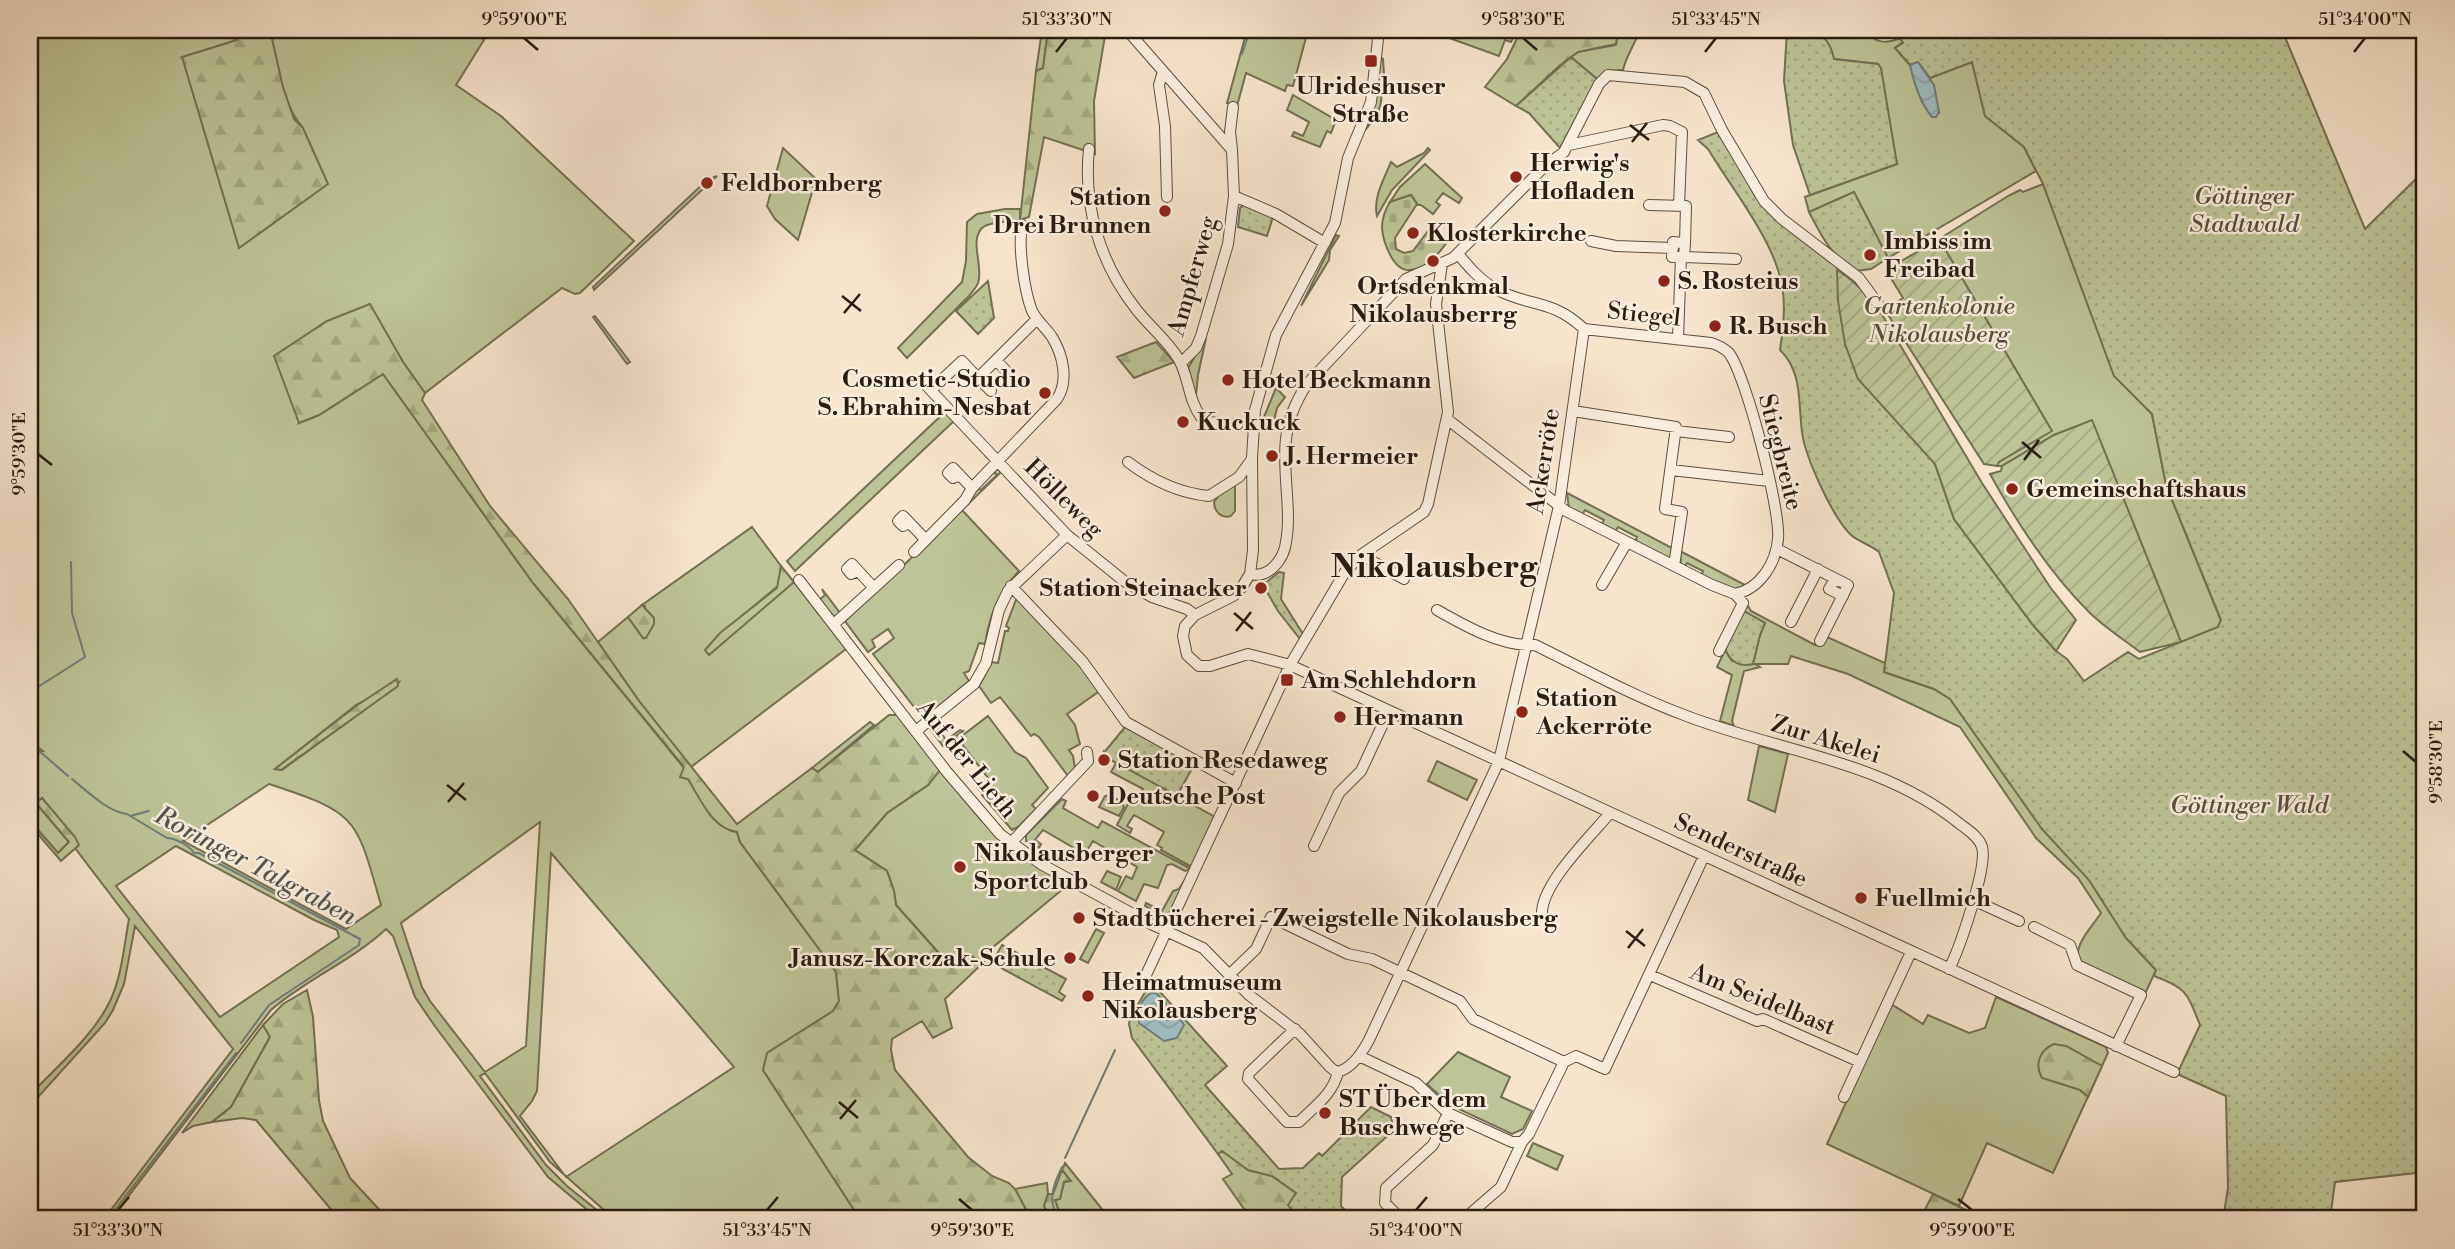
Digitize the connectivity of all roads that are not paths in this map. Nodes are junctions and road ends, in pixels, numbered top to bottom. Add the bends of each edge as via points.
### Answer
1 (1127, 30) edge
2 (1379, 30) edge
3 (1163, 71) junction
4 (1233, 107) dead end
5 (1569, 145) junction
6 (1089, 149) dead end
7 (1232, 150) junction
8 (1234, 195) junction
9 (1167, 197) dead end
10 (1649, 205) dead end
11 (1679, 206) junction
12 (1022, 225) dead end
13 (1591, 241) dead end
14 (1325, 243) junction
15 (1685, 243) junction
16 (1673, 248) junction
17 (1458, 254) junction
18 (1683, 257) junction
19 (1736, 259) dead end
20 (1442, 264) junction
21 (1881, 308) dead end
22 (1037, 319) junction
23 (1584, 329) junction
24 (1678, 338) junction
25 (1722, 348) joint
26 (996, 360) junction
27 (1181, 363) junction
28 (1009, 374) dead end
29 (978, 378) junction
30 (991, 391) dead end
31 (1573, 411) junction
32 (1447, 419) junction
33 (1253, 428) junction
34 (1676, 430) junction
35 (1729, 437) dead end
36 (1252, 460) junction
37 (998, 462) junction
38 (1128, 462) dead end
39 (1671, 470) junction
40 (960, 475) dead end
41 (1769, 481) junction
42 (972, 488) junction
43 (1559, 506) junction
44 (909, 523) dead end
45 (1067, 535) junction
46 (925, 539) junction
47 (1627, 542) junction
48 (1777, 548) junction
49 (914, 552) dead end
50 (1361, 555) junction
51 (899, 565) dead end
52 (1674, 566) junction
53 (1818, 569) junction
54 (858, 571) dead end
55 (1251, 574) junction
56 (1404, 579) dead end
57 (799, 580) dead end
58 (1602, 585) dead end
59 (1011, 586) junction
60 (874, 588) junction
61 (1735, 594) junction
62 (1437, 610) dead end
63 (1195, 615) junction
64 (1791, 622) dead end
65 (834, 624) junction
66 (1820, 641) dead end
67 (1526, 646) junction
68 (1718, 651) dead end
69 (1290, 665) junction
70 (1389, 711) junction
71 (916, 731) junction
72 (1087, 752) dead end
73 (1499, 761) junction
74 (1236, 782) junction
75 (1611, 813) junction
76 (1011, 843) junction
77 (1314, 846) dead end
78 (1704, 856) junction
79 (1973, 900) junction
80 (1542, 915) dead end
81 (2019, 921) dead end
82 (2034, 927) dead end
83 (1167, 932) junction
84 (1911, 951) junction
85 (1949, 969) junction
86 (1400, 972) junction
87 (1146, 975) dead end
88 (1229, 975) junction
89 (1650, 975) junction
90 (1295, 1030) junction
91 (2116, 1046) junction
92 (1359, 1056) junction
93 (1563, 1062) junction
94 (1860, 1062) junction
95 (1338, 1072) junction
96 (2174, 1072) dead end
97 (1844, 1097) dead end
98 (1448, 1113) junction
99 (1522, 1142) junction
100 (1401, 1219) edge
101 (1464, 1219) edge

1 - 3 street
2 - 14 street via 1371,102 1348,158 1339,210
3 - 7 street
3 - 9 street via 1159,85
4 - 7 street, Ampferweg
5 - 11 street via 1663,125 1682,132
5 - 17 street
5 - 21 street via 1608,75 1685,82 1704,93 1764,201 1859,278
6 - 27 street via 1088,194 1106,259 1134,307
7 - 8 street, Ampferweg
8 - 14 street
8 - 27 street, Ampferweg via 1228,244 1201,336
10 - 11 street
11 - 15 street via 1686,206
12 - 22 street via 1019,243
13 - 16 street
14 - 33 street via 1276,335
15 - 16 street via 1673,242
15 - 18 street
16 - 18 street via 1672,257
17 - 20 street
17 - 23 street, Stiegel via 1494,289 1552,307
18 - 19 street
18 - 24 street
20 - 32 street via 1436,304
20 - 55 street via 1403,281 1312,377 1296,402 1285,441 1286,542 1279,562 1261,575
22 - 26 street
22 - 37 street via 1053,337 1063,367 1063,387
23 - 24 street, Stiegel
23 - 31 street, Ackerröte
24 - 25 street, Stiegel
25 - 41 street, Stiegbreite via 1741,378
26 - 28 street
26 - 29 street
27 - 33 street via 1201,417
29 - 30 street
29 - 37 street, Hölleweg via 962,361 928,386
31 - 34 street
31 - 43 street, Ackerröte
32 - 43 street
32 - 50 street via 1426,509
33 - 36 street
34 - 35 street
34 - 39 street
36 - 38 street via 1239,477 1209,496 1168,486
36 - 55 street
37 - 42 street
37 - 45 street, Hölleweg
39 - 41 street
39 - 52 street via 1665,509 1682,512
40 - 42 street
41 - 48 street, Stiegbreite via 1778,523
42 - 46 street
43 - 47 street
43 - 67 street, Ackerröte
44 - 46 street
45 - 59 street
45 - 63 street, Hölleweg via 1124,581
46 - 49 street
47 - 52 street
47 - 58 street
48 - 53 street
48 - 61 street, Stiegbreite via 1763,577
50 - 56 street
50 - 69 street via 1348,568
51 - 60 street
52 - 61 street
53 - 64 street
53 - 66 street via 1848,585
54 - 60 street
55 - 63 street via 1233,596
57 - 65 street, Auf der Lieth
59 - 71 street via 978,679
59 - 74 street via 1083,662 1126,722
60 - 65 street
61 - 68 street via 1743,603
62 - 67 street
63 - 69 street, Senderstraße via 1185,626 1182,640 1198,666 1248,654
65 - 71 street, Auf der Lieth
67 - 73 street, Ackerröte
67 - 79 street, Zur Akelei via 1535,645 1702,722 1859,769 1923,798 1957,821 1981,845 1983,857
69 - 70 street, Senderstraße
69 - 74 street
70 - 73 street, Senderstraße
70 - 77 street via 1362,771 1339,793
71 - 76 street, Auf der Lieth via 979,812
72 - 76 street via 1088,761
73 - 75 street, Senderstraße
73 - 86 street, Ackerröte
74 - 83 street
75 - 78 street, Senderstraße
75 - 80 street via 1556,880 1545,897
76 - 83 street, Auf der Lieth
78 - 84 street, Senderstraße
78 - 89 street
79 - 81 street
79 - 85 street, Zur Akelei
82 - 91 street via 2070,945 2078,966 2141,995
83 - 87 street
83 - 88 street, Auf der Lieth via 1203,948
84 - 85 street, Senderstraße
84 - 94 street
85 - 91 street, Senderstraße
86 - 88 street via 1348,954 1271,917 1256,949
86 - 92 street, Ackerröte
86 - 93 street via 1460,1001 1473,1019
88 - 90 street, Auf der Lieth
89 - 93 street via 1605,1069 1576,1056
89 - 94 street, Am Seidelbast
90 - 95 street, Auf der Lieth
90 - 95 street via 1248,1079 1287,1122 1299,1122 1315,1107 1335,1087
91 - 96 street, Senderstraße
92 - 95 street
92 - 98 street via 1416,1083
93 - 99 street
94 - 97 street
98 - 99 street via 1512,1142
98 - 100 street via 1433,1145 1386,1188 1385,1203
99 - 101 street via 1502,1187

